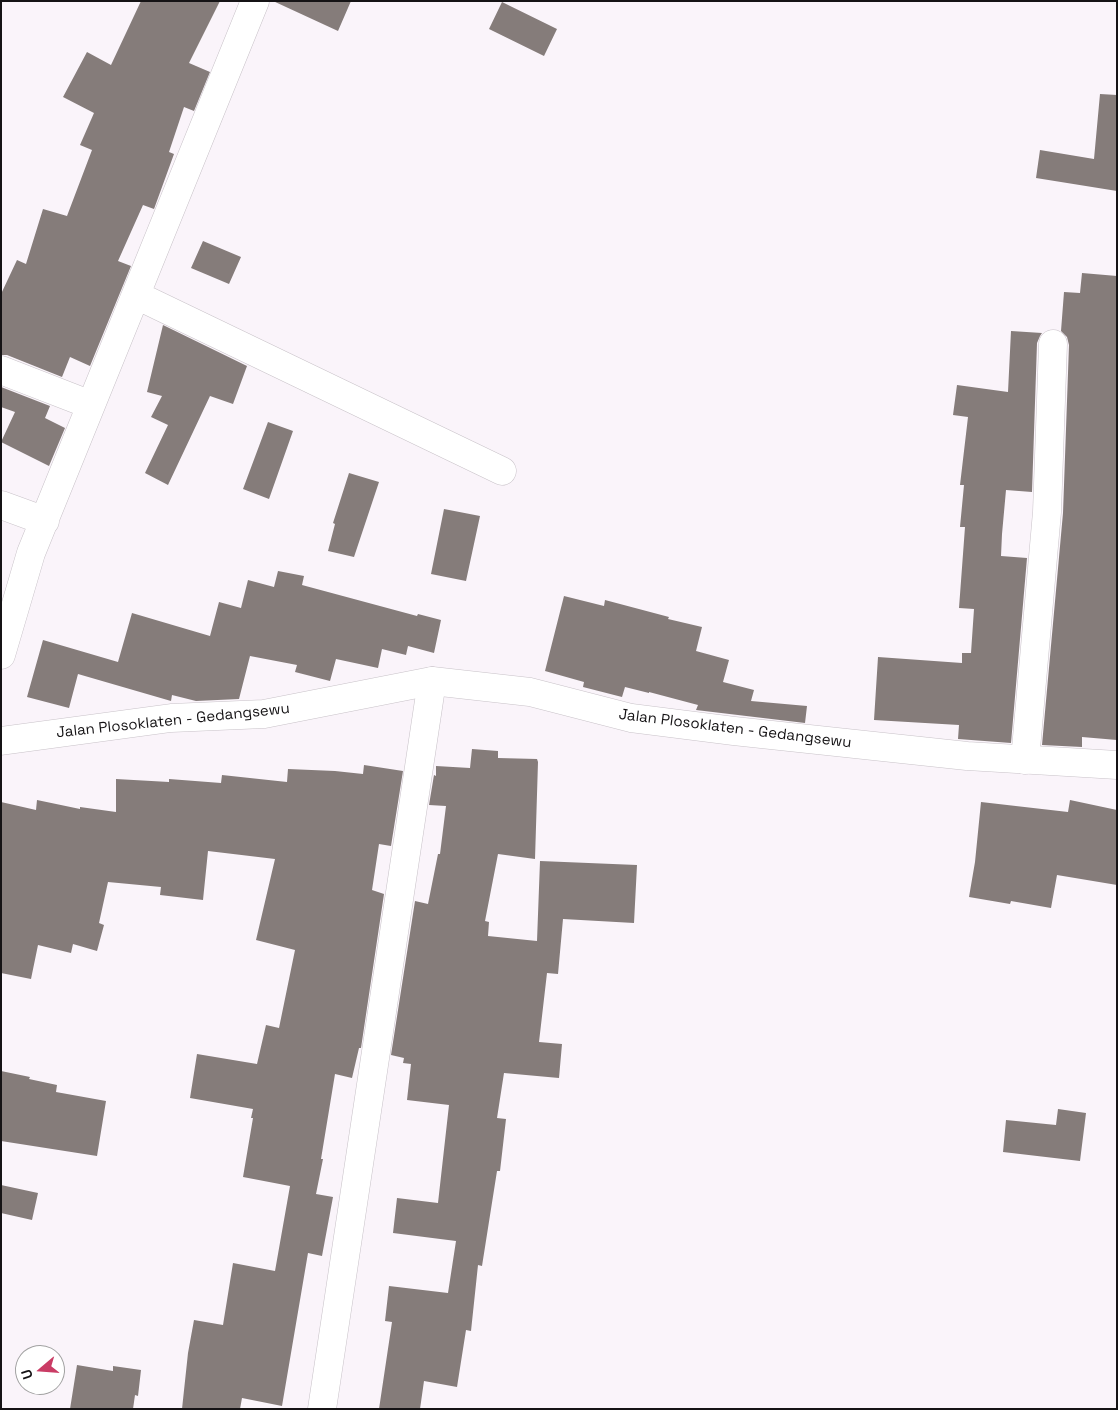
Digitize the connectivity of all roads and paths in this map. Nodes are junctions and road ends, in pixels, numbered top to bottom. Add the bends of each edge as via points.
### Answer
1 (255, 1) edge
2 (136, 295) junction
3 (1053, 344) dead end
4 (1, 370) edge
5 (91, 405) junction
6 (502, 471) dead end
7 (1, 505) edge
8 (45, 521) junction
9 (1, 655) edge
10 (432, 681) junction
11 (1, 741) edge
12 (1025, 760) junction
13 (1117, 765) edge
14 (322, 1409) edge

1 - 2 street
2 - 5 street
2 - 6 street
3 - 12 street via 1047,512
4 - 5 street
5 - 8 street
7 - 8 street
8 - 9 street via 31,553
10 - 11 street, Jalan Plosoklaten - Gedangsewu via 264,714 171,718
10 - 12 street, Jalan Plosoklaten - Gedangsewu via 530,692 640,720
10 - 14 street
12 - 13 street, Jalan Plosoklaten - Gedangsewu

